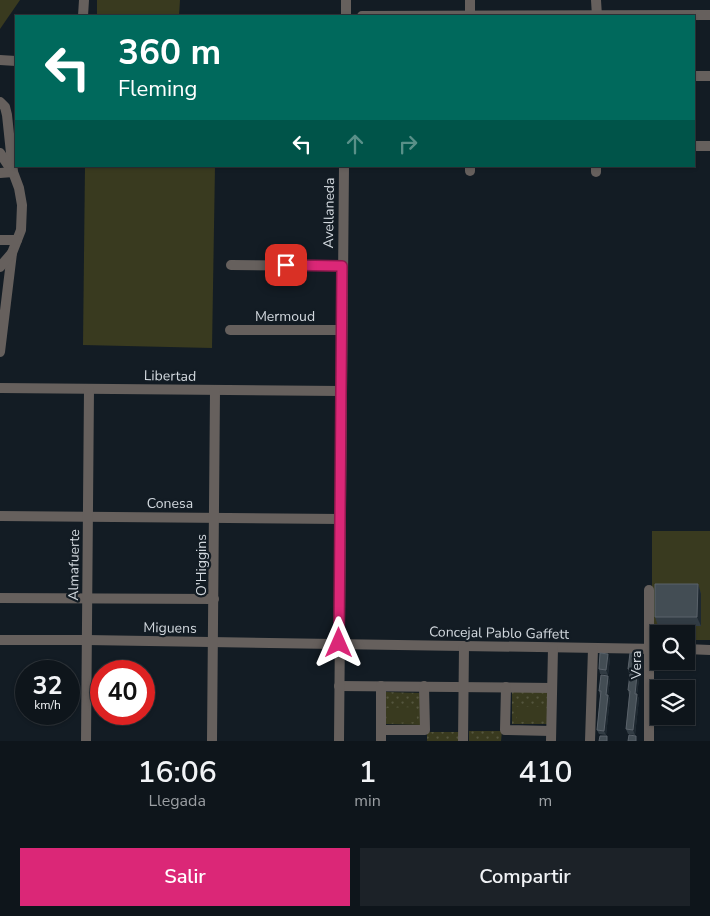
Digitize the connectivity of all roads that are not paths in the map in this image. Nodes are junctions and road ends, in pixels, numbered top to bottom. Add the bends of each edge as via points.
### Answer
1 (84, 0) edge
2 (346, 0) edge
3 (470, 0) edge
4 (596, 0) edge
5 (710, 14) edge
6 (83, 15) edge
7 (346, 15) edge
8 (470, 15) edge
9 (597, 15) edge
10 (654, 15) edge
11 (0, 60) edge
12 (15, 61) edge
13 (695, 76) edge
14 (710, 76) edge
15 (0, 102) edge
16 (695, 146) edge
17 (710, 146) edge
18 (0, 153) edge
19 (344, 167) edge
20 (13, 172) junction
21 (0, 173) edge
22 (0, 240) edge
23 (17, 240) junction
24 (12, 253) junction
25 (231, 265) dead end
26 (342, 266) junction
27 (0, 267) edge
28 (4, 282) edge
29 (230, 330) dead end
30 (341, 330) junction
31 (0, 352) edge
32 (0, 388) edge
33 (89, 388) junction
34 (215, 390) junction
35 (340, 391) junction
36 (0, 516) edge
37 (88, 516) junction
38 (214, 518) junction
39 (340, 519) junction
40 (649, 590) dead end
41 (0, 598) edge
42 (87, 598) junction
43 (214, 599) junction
44 (652, 625) edge
45 (0, 640) edge
46 (87, 640) junction
47 (213, 642) junction
48 (339, 643) junction
49 (464, 646) junction
50 (553, 648) junction
51 (593, 649) junction
52 (650, 649) edge
53 (695, 649) edge
54 (710, 650) edge
55 (653, 670) edge
56 (339, 686) junction
57 (381, 686) junction
58 (424, 686) junction
59 (464, 686) junction
60 (506, 687) junction
61 (552, 688) junction
62 (381, 730) junction
63 (551, 736) edge
64 (86, 741) edge
65 (212, 741) edge
66 (339, 741) edge
67 (381, 741) edge
68 (463, 741) edge
69 (590, 741) edge
70 (649, 741) edge

1 - 6 street
2 - 7 street
3 - 8 street
4 - 9 street
5 - 10 street
11 - 12 street
13 - 14 street
15 - 20 street via 7,115
16 - 17 street
18 - 20 street
19 - 26 street, Avellaneda
20 - 21 street
20 - 23 street via 22,205 21,230
22 - 23 street
23 - 24 street
24 - 27 street
24 - 28 street
25 - 26 street
26 - 30 street, Avellaneda
28 - 31 street
29 - 30 street, Mermoud
30 - 35 street, Avellaneda
32 - 33 street, Libertad
33 - 34 street, Libertad
33 - 37 street, Almafuerte
34 - 35 street, Libertad
34 - 38 street, O'Higgins
35 - 39 street, Avellaneda
36 - 37 street, Conesa
37 - 38 street, Conesa
37 - 42 street, Almafuerte
38 - 39 street, Conesa
38 - 43 street, O'Higgins
39 - 48 street, Avellaneda
40 - 44 street, Vera
41 - 42 street
42 - 43 street
42 - 46 street, Almafuerte
43 - 47 street, O'Higgins
45 - 46 street, Miguens
46 - 47 street, Miguens
46 - 64 street, Almafuerte
47 - 48 street, Miguens
47 - 65 street, O'Higgins
48 - 49 street, Concejal Pablo Gaffett
48 - 56 street, Avellaneda
49 - 50 street, Concejal Pablo Gaffett
49 - 59 street
50 - 51 street, Concejal Pablo Gaffett
50 - 61 street
51 - 52 street, Concejal Pablo Gaffett
51 - 69 street
53 - 54 street
55 - 70 street, Vera
56 - 57 street
56 - 66 street, Avellaneda
57 - 58 street
57 - 62 street
58 - 59 street
58 - 62 street via 425,730
59 - 60 street
59 - 68 street
60 - 61 street
60 - 63 street via 505,730
61 - 63 street
62 - 67 street

